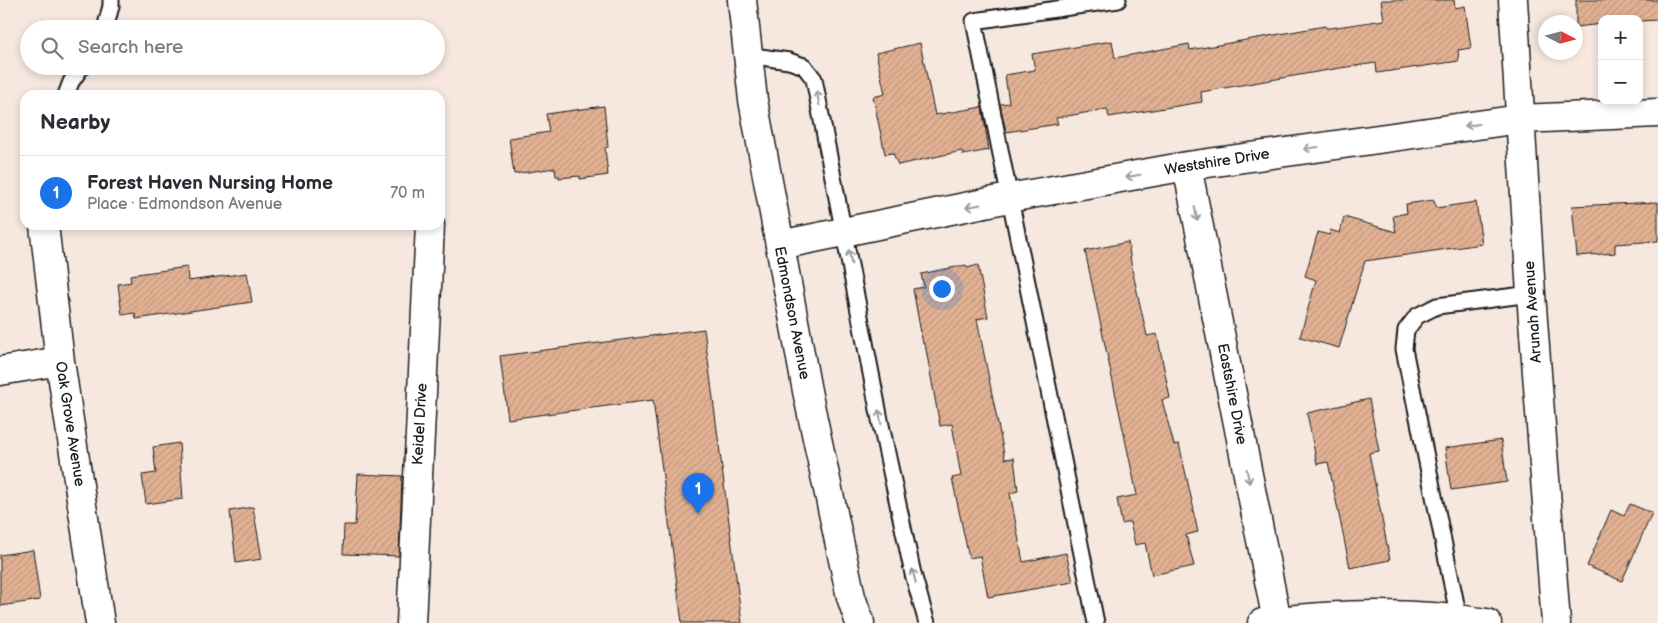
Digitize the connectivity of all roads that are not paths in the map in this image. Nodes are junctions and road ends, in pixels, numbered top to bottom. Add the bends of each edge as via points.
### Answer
1 (111, 0) edge
2 (742, 0) edge
3 (1118, 0) edge
4 (1513, 0) edge
5 (107, 20) edge
6 (747, 56) junction
7 (76, 75) edge
8 (68, 90) edge
9 (1658, 113) edge
10 (1520, 118) junction
11 (1187, 166) junction
12 (1009, 198) junction
13 (45, 230) edge
14 (430, 230) edge
15 (845, 233) junction
16 (780, 246) junction
17 (1531, 294) junction
18 (60, 361) junction
19 (0, 371) edge
20 (1459, 619) junction
21 (1327, 620) edge
22 (1270, 622) edge
23 (100, 623) edge
24 (411, 623) edge
25 (860, 623) edge
26 (927, 623) edge
27 (1096, 623) edge
28 (1487, 623) edge
29 (1556, 623) edge

1 - 5 lane
2 - 6 street, Edmondson Avenue
3 - 12 lane via 974,21
4 - 10 street, Arunah Avenue
15 -> 6 lane via 814,79 804,66
6 - 16 street, Edmondson Avenue
7 - 8 lane
9 - 10 street, Westshire Drive
10 -> 11 street, Westshire Drive
10 - 17 street, Arunah Avenue
11 -> 12 street, Westshire Drive
11 -> 22 street, Eastshire Drive
12 -> 15 street, Westshire Drive
12 - 27 lane
13 - 18 street, Oak Grove Avenue
14 - 24 street, Keidel Drive
15 - 16 street, Westshire Drive
26 -> 15 lane via 913,574 881,425
16 - 25 street, Edmondson Avenue via 807,391 851,597
17 - 20 lane via 1437,306 1417,316 1406,330 1404,349
17 - 29 street, Arunah Avenue
18 - 19 street
18 - 23 street, Oak Grove Avenue
20 - 21 street via 1373,615
20 - 28 street
21 - 22 street

